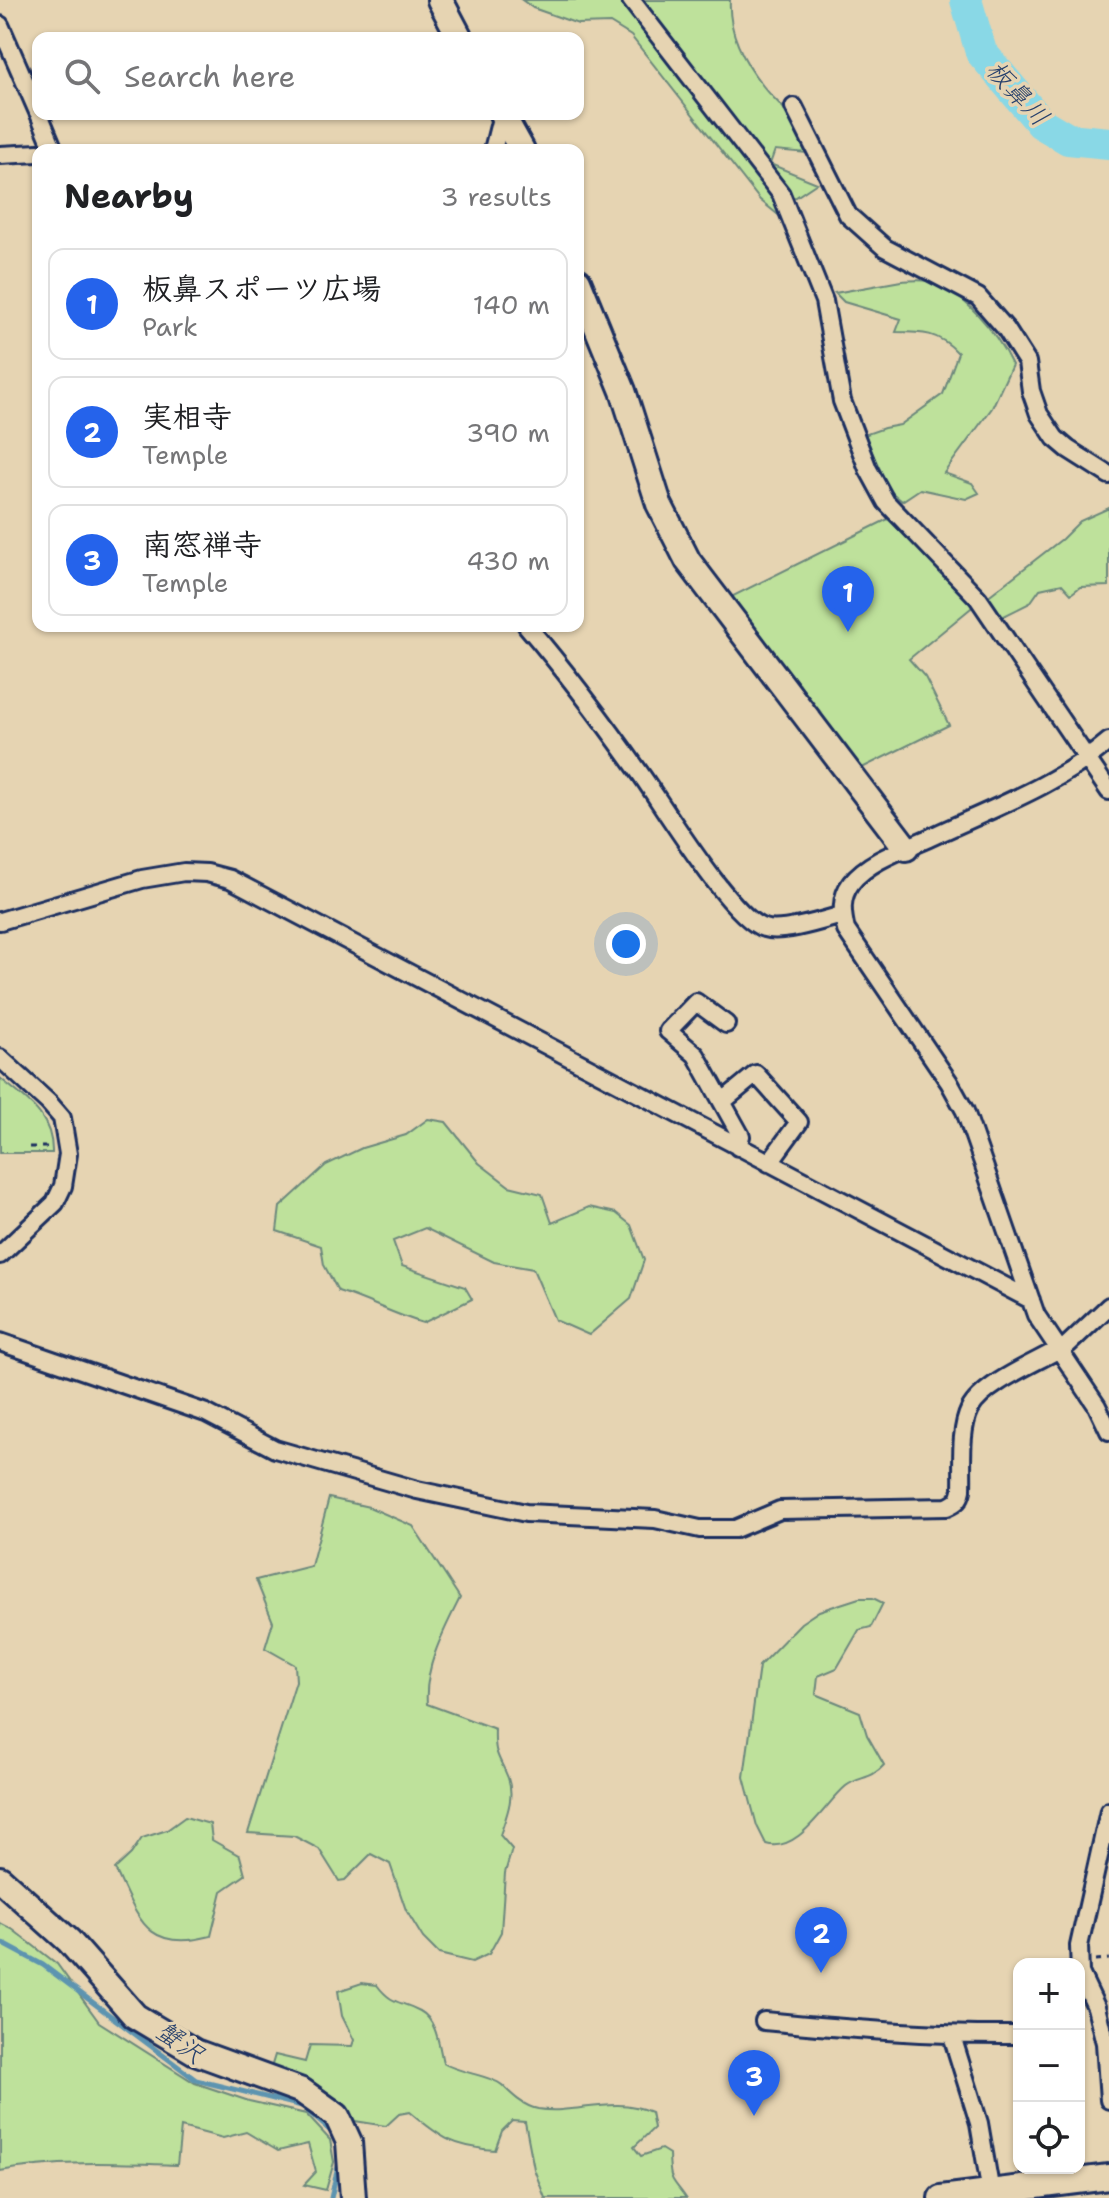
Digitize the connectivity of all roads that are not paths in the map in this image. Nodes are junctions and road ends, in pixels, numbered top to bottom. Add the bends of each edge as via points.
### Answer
1 (440, 0) edge
2 (631, 0) edge
3 (0, 25) edge
4 (457, 32) edge
5 (32, 99) edge
6 (794, 107) dead end
7 (41, 120) edge
8 (500, 120) edge
9 (505, 120) edge
10 (51, 144) edge
11 (494, 144) edge
12 (519, 144) edge
13 (32, 153) edge
14 (0, 155) edge
15 (584, 296) edge
16 (1109, 475) edge
17 (532, 632) edge
18 (1109, 741) edge
19 (1087, 760) junction
20 (1109, 791) edge
21 (906, 848) junction
22 (842, 915) junction
23 (0, 921) edge
24 (726, 1024) dead end
25 (0, 1058) edge
26 (722, 1102) junction
27 (738, 1147) junction
28 (769, 1163) junction
29 (0, 1255) edge
30 (1031, 1300) junction
31 (1109, 1306) edge
32 (0, 1342) edge
33 (1060, 1350) junction
34 (1109, 1431) edge
35 (1109, 1811) edge
36 (0, 1879) edge
37 (1079, 1958) edge
38 (1085, 1985) edge
39 (764, 2021) dead end
40 (1013, 2035) edge
41 (952, 2036) junction
42 (1109, 2100) edge
43 (1051, 2177) edge
44 (1109, 2177) edge
45 (991, 2193) junction
46 (353, 2198) edge
47 (941, 2198) edge

1 - 4 street
2 - 19 street via 781,194 824,301 842,401 886,502 978,598
3 - 5 street
6 - 16 street via 848,215 885,248 978,297 1027,362 1039,414 1055,438
7 - 10 street
8 - 11 street
9 - 12 street
13 - 14 street
15 - 21 street via 623,391 659,504 688,561
17 - 22 street via 747,917 764,928 779,928
18 - 19 street
19 - 20 street
19 - 21 street
21 - 22 street via 850,884
22 - 30 street via 846,930 965,1111
23 - 27 street via 142,879 184,872 230,879
24 - 26 street via 696,1002 668,1031 696,1055
25 - 29 street via 62,1118 68,1154 55,1203
26 - 27 street via 741,1136
26 - 28 street via 756,1074 799,1122
27 - 28 street
28 - 30 street
30 - 33 street
31 - 33 street
32 - 33 street via 206,1413 275,1449 417,1490 526,1513 655,1519 700,1529 735,1529 780,1510 955,1504 962,1490 971,1407 990,1388
33 - 34 street
35 - 37 street
36 - 46 street via 69,1941 135,2016 195,2052 302,2091 337,2116 349,2142
38 - 42 street via 1105,2043
39 - 41 street
40 - 41 street
41 - 45 street via 979,2123
43 - 44 street
43 - 45 street
45 - 47 street

